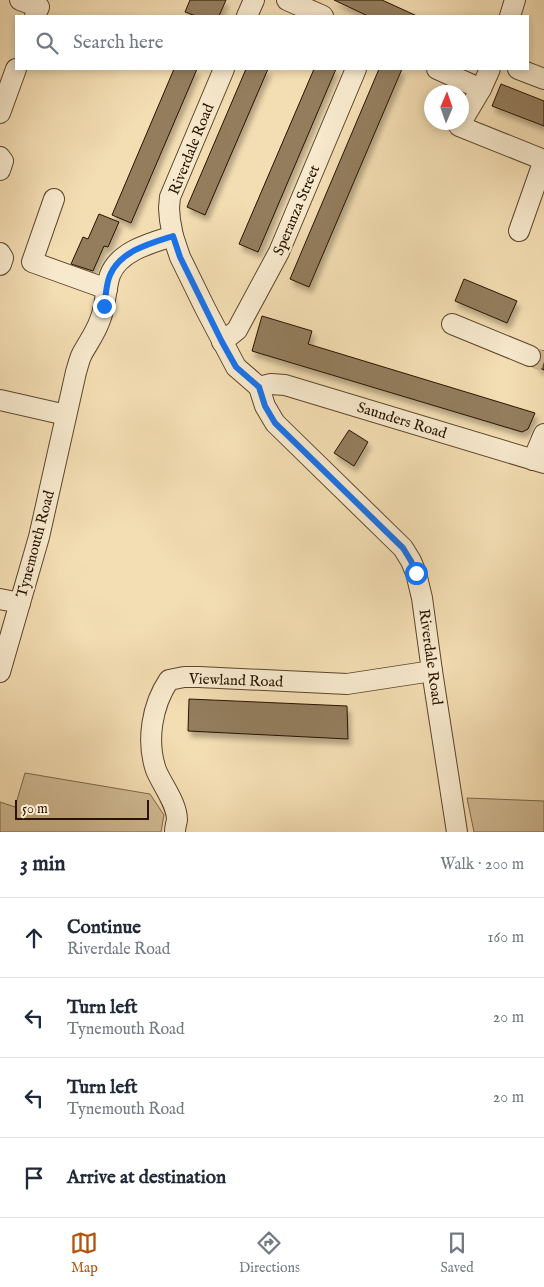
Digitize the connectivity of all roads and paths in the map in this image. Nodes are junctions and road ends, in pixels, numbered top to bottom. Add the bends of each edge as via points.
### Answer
1 (20, 0) edge
2 (254, 0) edge
3 (287, 0) edge
4 (516, 0) edge
5 (36, 15) edge
6 (247, 15) edge
7 (321, 15) edge
8 (510, 15) edge
9 (16, 70) edge
10 (224, 70) edge
11 (356, 70) edge
12 (439, 70) edge
13 (490, 70) edge
14 (521, 70) edge
15 (544, 79) edge
16 (481, 89) junction
17 (469, 109) edge
18 (0, 113) edge
19 (463, 130) edge
20 (0, 156) edge
21 (0, 170) edge
22 (54, 199) dead end
23 (519, 231) dead end
24 (173, 236) junction
25 (0, 252) edge
26 (0, 265) edge
27 (107, 289) junction
28 (452, 324) dead end
29 (222, 342) junction
30 (530, 356) tunnel mouth
31 (259, 387) junction
32 (0, 400) edge
33 (66, 415) junction
34 (544, 434) edge
35 (539, 461) edge
36 (0, 599) edge
37 (20, 603) junction
38 (432, 671) junction
39 (5, 678) edge
40 (175, 832) edge
41 (454, 832) edge
42 (457, 832) edge

1 - 5 street via 39,7
2 - 6 street
3 - 7 street
4 - 8 street
9 - 18 street
10 - 24 street, Riverdale Road via 170,197
11 - 29 street, Speranza Street via 279,252 237,330
12 - 16 street
13 - 16 street
14 - 15 street
16 - 17 street
19 - 23 street via 544,160
20 - 21 street via 3,161
22 - 27 street via 32,262
24 - 27 street, Tynemouth Road via 151,243 119,261 110,274
24 - 29 street, Riverdale Road
25 - 26 street via 3,258
27 - 33 street, Tynemouth Road via 100,321 78,364
28 - 30 street
29 - 31 street, Riverdale Road via 236,367
31 - 35 street, Saunders Road via 285,385
31 - 38 street, Riverdale Road via 275,423 403,548 411,561 422,598
32 - 33 street
33 - 37 street, Tynemouth Road via 39,537
34 - 35 street
36 - 37 street
37 - 39 street, Tynemouth Road
38 - 40 street, Viewland Road via 347,684 199,677 169,680 158,700 152,728 152,751 156,768 172,801 177,819
38 - 42 street, Riverdale Road
41 - 42 street

